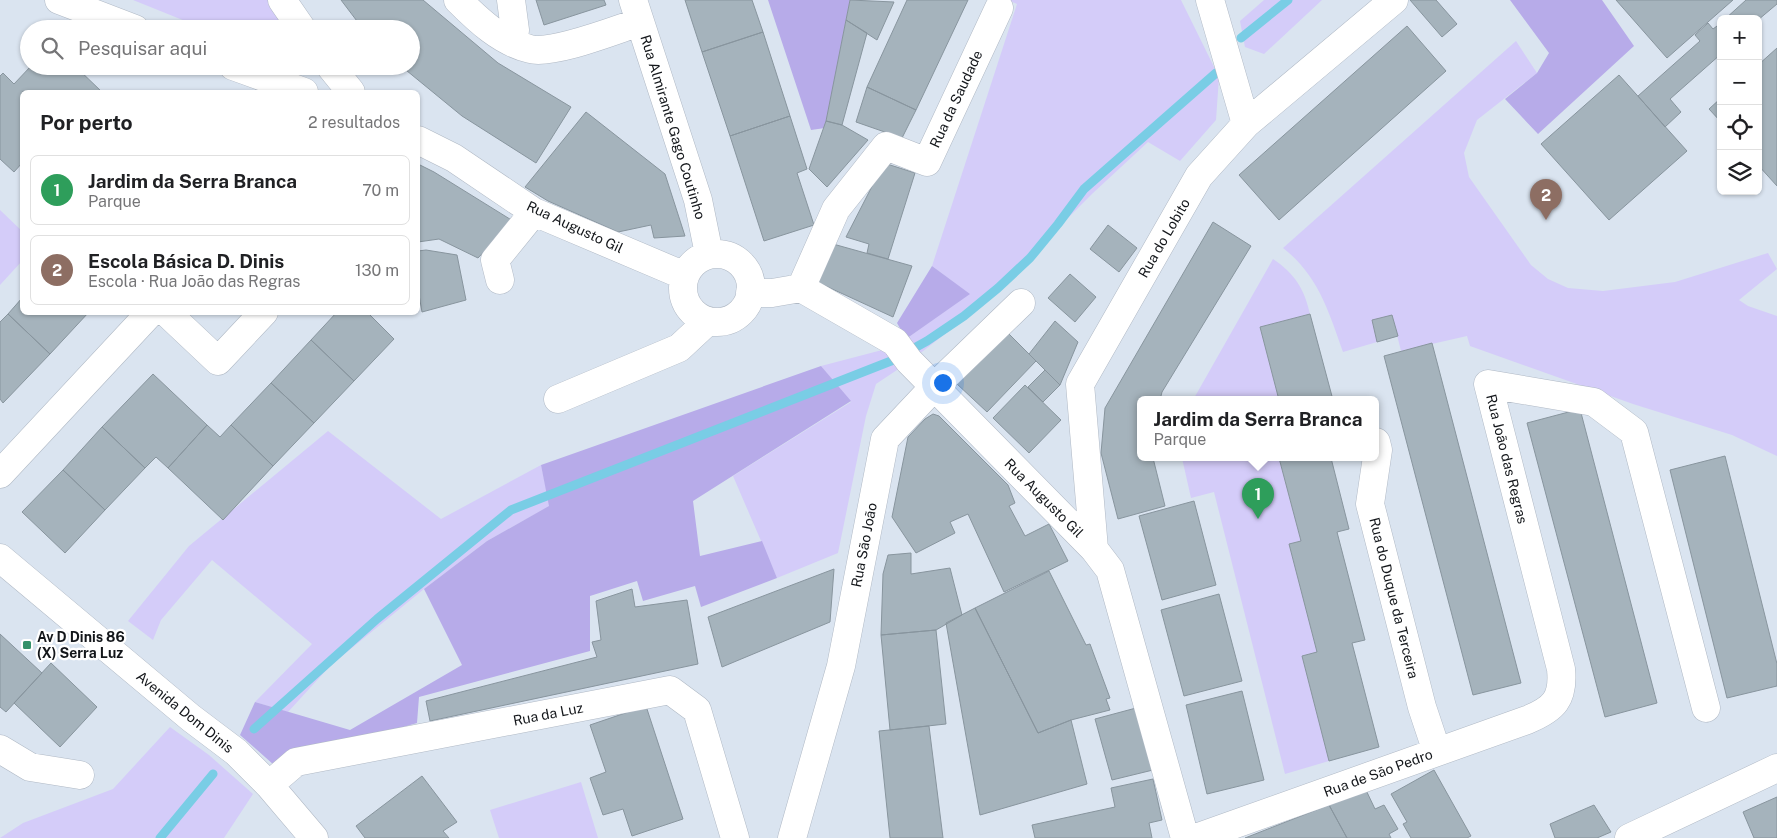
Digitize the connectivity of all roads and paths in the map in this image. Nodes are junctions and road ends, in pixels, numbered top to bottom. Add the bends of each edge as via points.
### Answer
1 (59, 0) edge
2 (282, 0) edge
3 (458, 0) edge
4 (511, 0) edge
5 (1210, 0) edge
6 (1394, 0) edge
7 (999, 8) dead end
8 (637, 11) edge
9 (111, 20) edge
10 (296, 20) edge
11 (513, 43) junction
12 (258, 75) edge
13 (337, 75) edge
14 (299, 90) edge
15 (349, 90) edge
16 (1246, 124) junction
17 (420, 141) edge
18 (534, 212) junction
19 (709, 254) junction
20 (685, 276) junction
21 (500, 280) dead end
22 (800, 288) junction
23 (750, 293) junction
24 (1021, 303) dead end
25 (148, 315) edge
26 (169, 315) edge
27 (261, 315) edge
28 (708, 321) junction
29 (934, 387) junction
30 (558, 399) dead end
31 (1376, 461) edge
32 (0, 474) edge
33 (1094, 549) junction
34 (0, 558) edge
35 (1557, 701) joint
36 (1706, 708) dead end
37 (0, 749) edge
38 (1437, 752) junction
39 (1777, 768) edge
40 (80, 775) dead end
41 (269, 785) junction
42 (314, 838) edge
43 (736, 838) edge
44 (793, 838) edge
45 (1185, 838) edge
46 (1196, 838) edge
47 (1629, 838) edge

1 - 9 street
2 - 10 street
3 - 11 street via 501,37
4 - 11 street via 515,30
5 - 16 street
6 - 16 street, Rua do Lobito
7 - 22 street, Rua da Saudade via 927,162 886,146 836,209
8 - 11 street via 548,50 530,50
8 - 19 street, Rua Almirante Gago Coutinho via 698,200
12 - 14 street
13 - 15 street
16 - 33 street, Rua do Lobito via 1199,176 1080,384
17 - 18 street, Rua Augusto Gil via 454,158
18 - 20 street, Rua Augusto Gil
18 - 21 street via 495,260
19 - 20 street via 694,262
19 - 23 street via 730,256 740,263 748,277
20 - 28 street via 682,287 690,308
22 - 23 street
22 - 29 street, Rua Augusto Gil via 902,351
23 - 28 street via 746,304 730,319
24 - 29 street, Rua São João
25 - 32 street
26 - 27 street via 218,361
28 - 30 street via 679,348
29 - 33 street, Rua Augusto Gil
29 - 44 street, Rua São João via 885,439 841,666
31 - 38 street, Rua do Duque da Terceira via 1370,504 1422,707
33 - 45 street, Rua Augusto Gil via 1110,570
34 - 41 street, Avenida Dom Dinis via 236,752
35 - 36 street, Rua João das Regras via 1563,687 1561,669 1488,384 1594,402 1634,432
35 - 38 street, Rua de São Pedro via 1544,713
37 - 40 street via 30,766
38 - 46 street, Rua de São Pedro
39 - 47 street
41 - 42 street, Avenida Dom Dinis
41 - 43 street, Rua da Luz via 296,762 670,690 697,710

